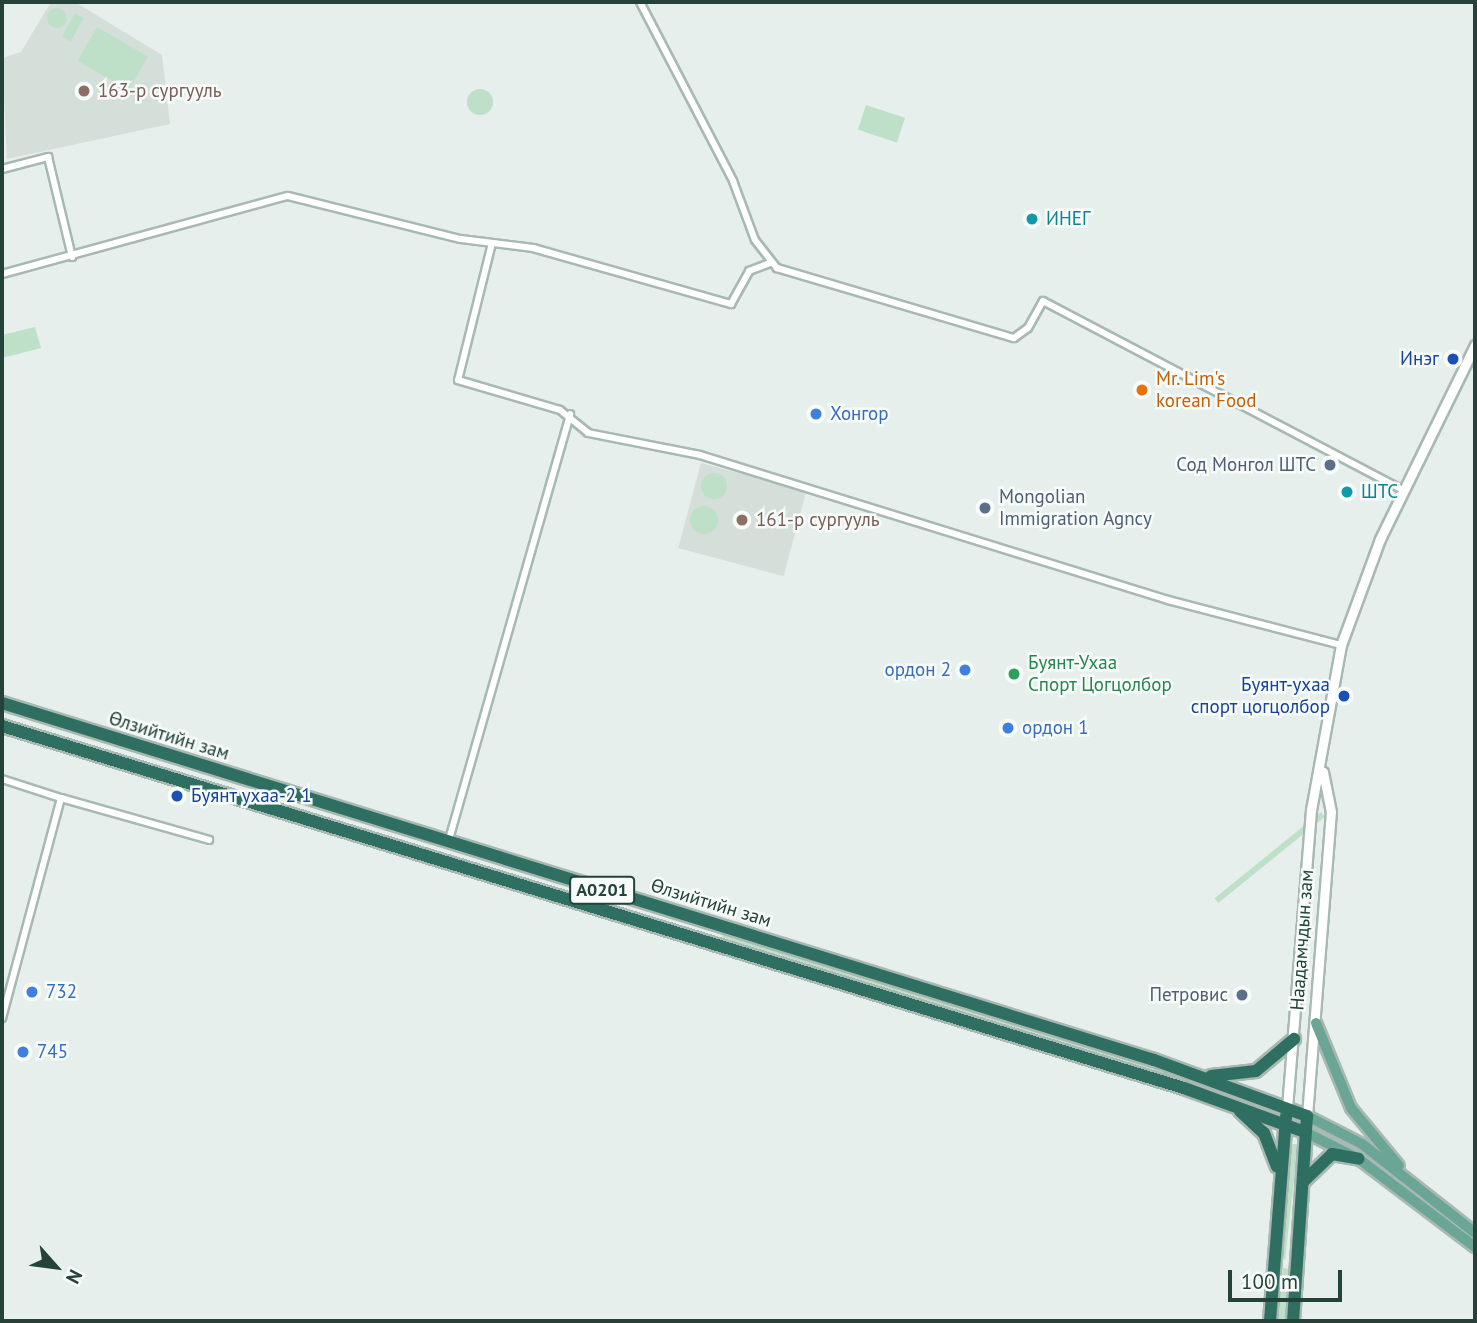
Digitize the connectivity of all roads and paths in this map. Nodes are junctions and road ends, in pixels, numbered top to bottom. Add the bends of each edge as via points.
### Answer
1 (640, 2) edge
2 (2, 169) edge
3 (492, 243) junction
4 (72, 257) junction
5 (770, 263) junction
6 (2, 274) edge
7 (1475, 345) edge
8 (570, 414) junction
9 (1403, 490) junction
10 (1341, 645) junction
11 (2, 703) edge
12 (2, 726) edge
13 (1322, 766) junction
14 (2, 779) edge
15 (61, 798) junction
16 (310, 800) junction
17 (303, 821) junction
18 (209, 840) dead end
19 (448, 844) junction
20 (1300, 947) junction
21 (1320, 949) junction
22 (1299, 961) junction
23 (1319, 961) junction
24 (2, 1018) edge
25 (1315, 1023) junction
26 (1294, 1039) junction
27 (1203, 1077) junction
28 (1229, 1103) junction
29 (1287, 1108) junction
30 (1307, 1116) junction
31 (1285, 1124) junction
32 (1306, 1132) junction
33 (1359, 1158) junction
34 (1279, 1172) junction
35 (1413, 1183) junction
36 (1301, 1186) junction
37 (1475, 1234) edge
38 (1475, 1247) edge
39 (1274, 1262) junction
40 (1296, 1263) junction
41 (1270, 1321) edge
42 (1293, 1321) edge

1 - 5 street
2 - 4 street via 48,157
3 - 4 street via 288,196
3 - 5 street via 533,248 732,304 749,271
3 - 8 street via 456,376
4 - 6 street
5 - 9 street via 798,277 1014,338 1028,328 1043,301
7 - 9 main road, Наадамчдын зам
8 - 10 street via 588,433 700,455 1168,600
8 - 19 street
9 - 10 main road, Наадамчдын зам
10 - 13 main road, Наадамчдын зам
11 - 16 highway, Өлзийтийн зам / A0201
12 - 17 highway, A0201
13 - 20 main road, Наадамчдын зам via 1311,810
13 - 21 main road, Наадамчдын зам via 1331,812
14 - 15 street
15 - 18 street
15 - 24 street
16 - 17 highway
16 - 19 highway, Өлзийтийн зам / A0201
17 - 28 highway, A0201
19 - 27 highway, Өлзийтийн зам / A0201
20 - 21 main road
20 - 22 main road, Наадамчдын зам
21 - 23 main road, Наадамчдын зам
22 - 23 main road
22 - 26 main road, Наадамчдын зам
23 - 25 main road, Наадамчдын зам
25 - 30 main road, Наадамчдын зам
25 - 35 main road via 1351,1108
26 - 27 highway via 1256,1071
26 - 29 main road, Наадамчдын зам
27 - 29 highway, Өлзийтийн зам / A0201
28 - 31 highway, A0201
28 - 34 highway via 1264,1133
29 - 30 highway, Өлзийтийн зам
29 - 31 highway
30 - 32 highway
30 - 35 main road via 1362,1144
31 - 32 highway
31 - 34 highway
32 - 33 main road
32 - 36 highway
33 - 36 highway via 1332,1154
33 - 38 main road
34 - 39 highway
35 - 37 main road
36 - 40 highway
39 - 40 highway
39 - 41 highway
40 - 42 highway

